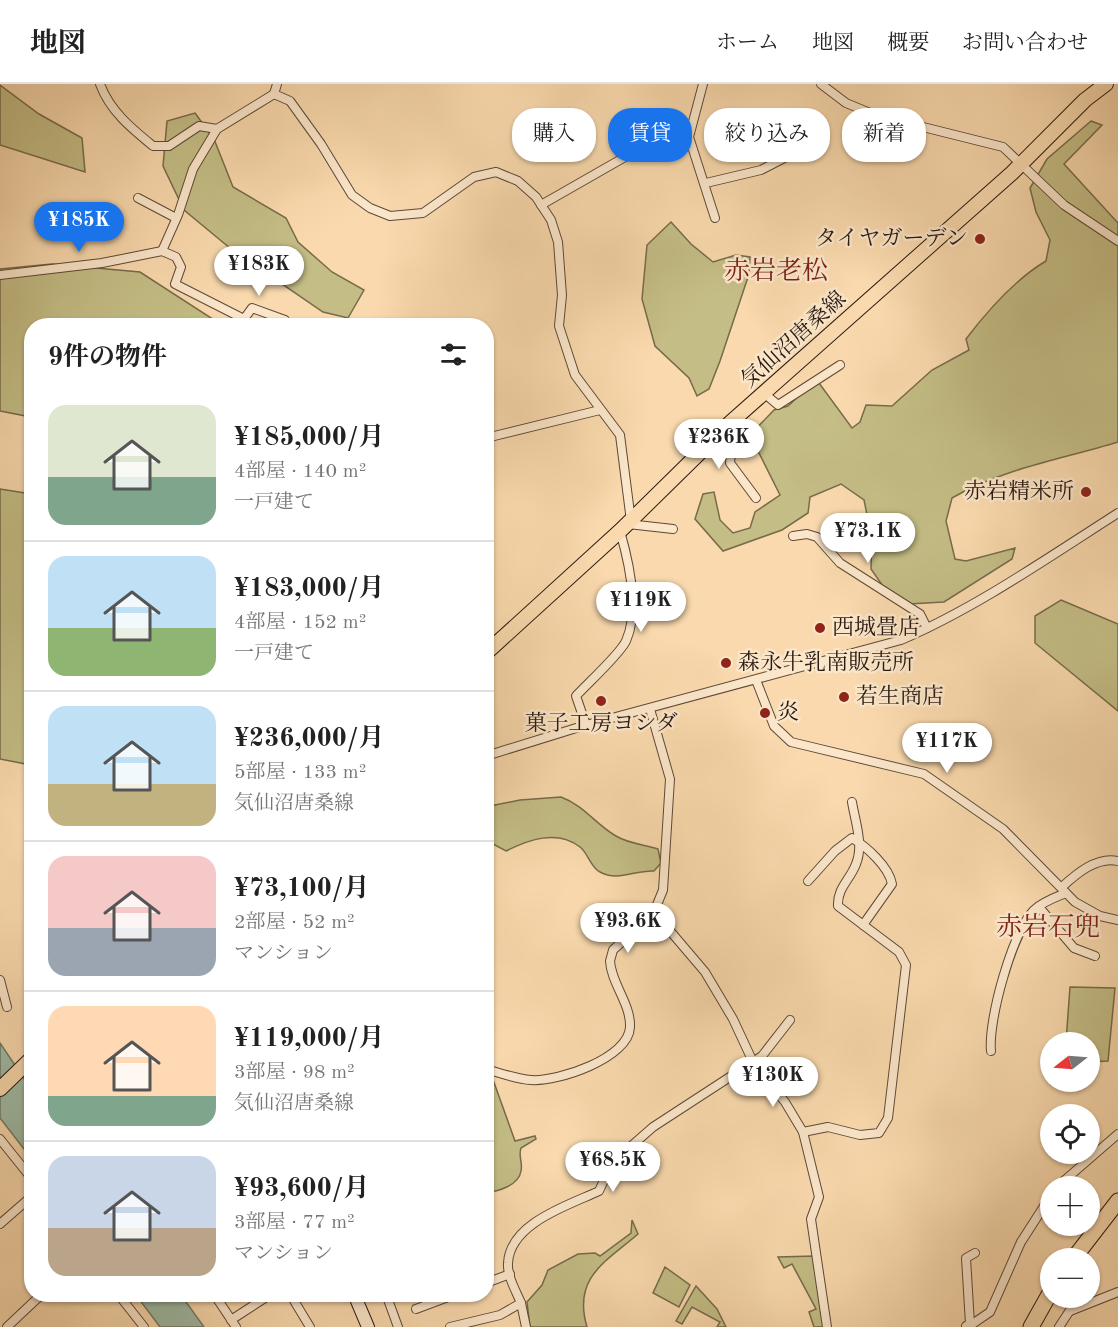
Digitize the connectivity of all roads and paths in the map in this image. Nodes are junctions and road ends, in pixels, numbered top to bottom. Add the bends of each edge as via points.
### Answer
1 (100, 84) edge
2 (277, 84) edge
3 (704, 84) edge
4 (821, 84) edge
5 (1106, 84) edge
6 (274, 94) junction
7 (692, 126) edge
8 (217, 129) junction
9 (692, 145) edge
10 (616, 162) edge
11 (777, 162) edge
12 (1021, 164) junction
13 (706, 183) junction
14 (138, 198) dead end
15 (541, 205) junction
16 (176, 218) junction
17 (715, 218) dead end
18 (1118, 241) edge
19 (162, 251) junction
20 (0, 275) edge
21 (236, 318) edge
22 (246, 318) edge
23 (280, 318) edge
24 (840, 365) dead end
25 (765, 394) junction
26 (600, 410) junction
27 (731, 422) junction
28 (494, 436) edge
29 (756, 498) dead end
30 (1118, 513) edge
31 (627, 525) junction
32 (673, 529) dead end
33 (793, 536) dead end
34 (927, 628) junction
35 (494, 646) edge
36 (756, 680) junction
37 (650, 710) junction
38 (586, 725) junction
39 (494, 754) edge
40 (852, 802) dead end
41 (859, 842) junction
42 (1118, 861) edge
43 (808, 881) dead end
44 (1064, 890) junction
45 (1039, 907) junction
46 (654, 912) junction
47 (1118, 920) edge
48 (863, 925) junction
49 (1095, 956) dead end
50 (0, 980) edge
51 (7, 1007) dead end
52 (790, 1020) dead end
53 (991, 1051) dead end
54 (753, 1062) junction
55 (24, 1066) edge
56 (494, 1071) edge
57 (0, 1089) edge
58 (803, 1132) junction
59 (1118, 1134) edge
60 (0, 1139) edge
61 (24, 1169) edge
62 (1070, 1176) edge
63 (1118, 1201) edge
64 (24, 1203) edge
65 (1040, 1213) edge
66 (0, 1224) edge
67 (1082, 1248) edge
68 (975, 1253) dead end
69 (510, 1274) junction
70 (494, 1280) edge
71 (1118, 1292) edge
72 (34, 1302) edge
73 (124, 1302) edge
74 (219, 1302) edge
75 (261, 1302) edge
76 (295, 1302) edge
77 (357, 1302) edge
78 (389, 1302) edge
79 (435, 1302) edge
80 (521, 1303) junction
81 (1042, 1308) edge
82 (1072, 1308) edge
83 (416, 1309) dead end
84 (1070, 1311) junction
85 (233, 1323) edge
86 (967, 1326) edge
87 (7, 1327) edge
88 (144, 1327) edge
89 (310, 1327) edge
90 (368, 1327) edge
91 (398, 1327) edge
92 (450, 1327) edge
93 (526, 1327) edge
94 (827, 1327) edge
95 (1031, 1327) edge
96 (1059, 1327) edge

1 - 8 street via 117,114 153,146 169,146 200,126
2 - 6 street
3 - 7 street
4 - 12 street via 846,103 875,115 1003,147
5 - 12 main road, 気仙沼唐桑線
6 - 8 street
6 - 15 street via 290,101 352,195 370,208 390,216 423,213 474,177 496,172 518,181
8 - 16 street via 193,170
9 - 13 street
10 - 15 street
11 - 13 street via 761,170
12 - 18 street via 1064,205
12 - 25 main road, 気仙沼唐桑線
13 - 17 street
14 - 16 street
15 - 26 street via 558,242 562,295 559,326 575,375
16 - 19 street
19 - 20 street via 102,263
19 - 21 street via 176,257 181,267 176,284
22 - 23 street via 252,308
24 - 25 street via 778,405
25 - 27 main road, 気仙沼唐桑線
26 - 28 street
26 - 31 street via 620,435
27 - 29 street via 742,440 730,453 730,463
27 - 31 main road, 気仙沼唐桑線
30 - 34 street
31 - 32 street
31 - 35 main road, 気仙沼唐桑線
31 - 38 street via 632,608 626,641 576,696
33 - 34 street via 817,537 840,563 920,614
34 - 36 street via 901,640
36 - 37 street
36 - 44 street via 774,726 791,742 924,774 1003,829
37 - 38 street
37 - 46 street via 670,779 663,890
38 - 39 street
40 - 41 street
41 - 43 street via 852,838
41 - 48 street via 857,863 837,895 838,906
41 - 48 street via 891,874 892,884
42 - 44 street via 1111,859 1081,870
44 - 45 street
44 - 47 street via 1075,902 1100,916
45 - 49 street via 1074,948
45 - 53 street via 1015,940 1000,993
46 - 54 street via 705,972
46 - 56 street via 613,950 610,961 631,1025 623,1046 572,1072 546,1080
48 - 58 street via 899,952 906,965 888,1118 879,1133 860,1135 828,1127
50 - 51 street
52 - 54 street
54 - 58 street
54 - 69 street via 653,1127 612,1163 599,1191 533,1222 510,1254
55 - 57 main road
58 - 94 street via 819,1197 811,1218
59 - 62 street
60 - 61 street
63 - 67 highway
64 - 66 street
65 - 86 street via 1021,1242 990,1312
68 - 86 street via 966,1258
69 - 70 street
69 - 80 street
71 - 84 street
72 - 87 street
73 - 88 street
74 - 85 street
75 - 85 street
76 - 89 street
77 - 90 street
78 - 91 street
79 - 83 street
80 - 92 street via 500,1315
80 - 93 street
81 - 95 highway
82 - 84 street
84 - 96 street

